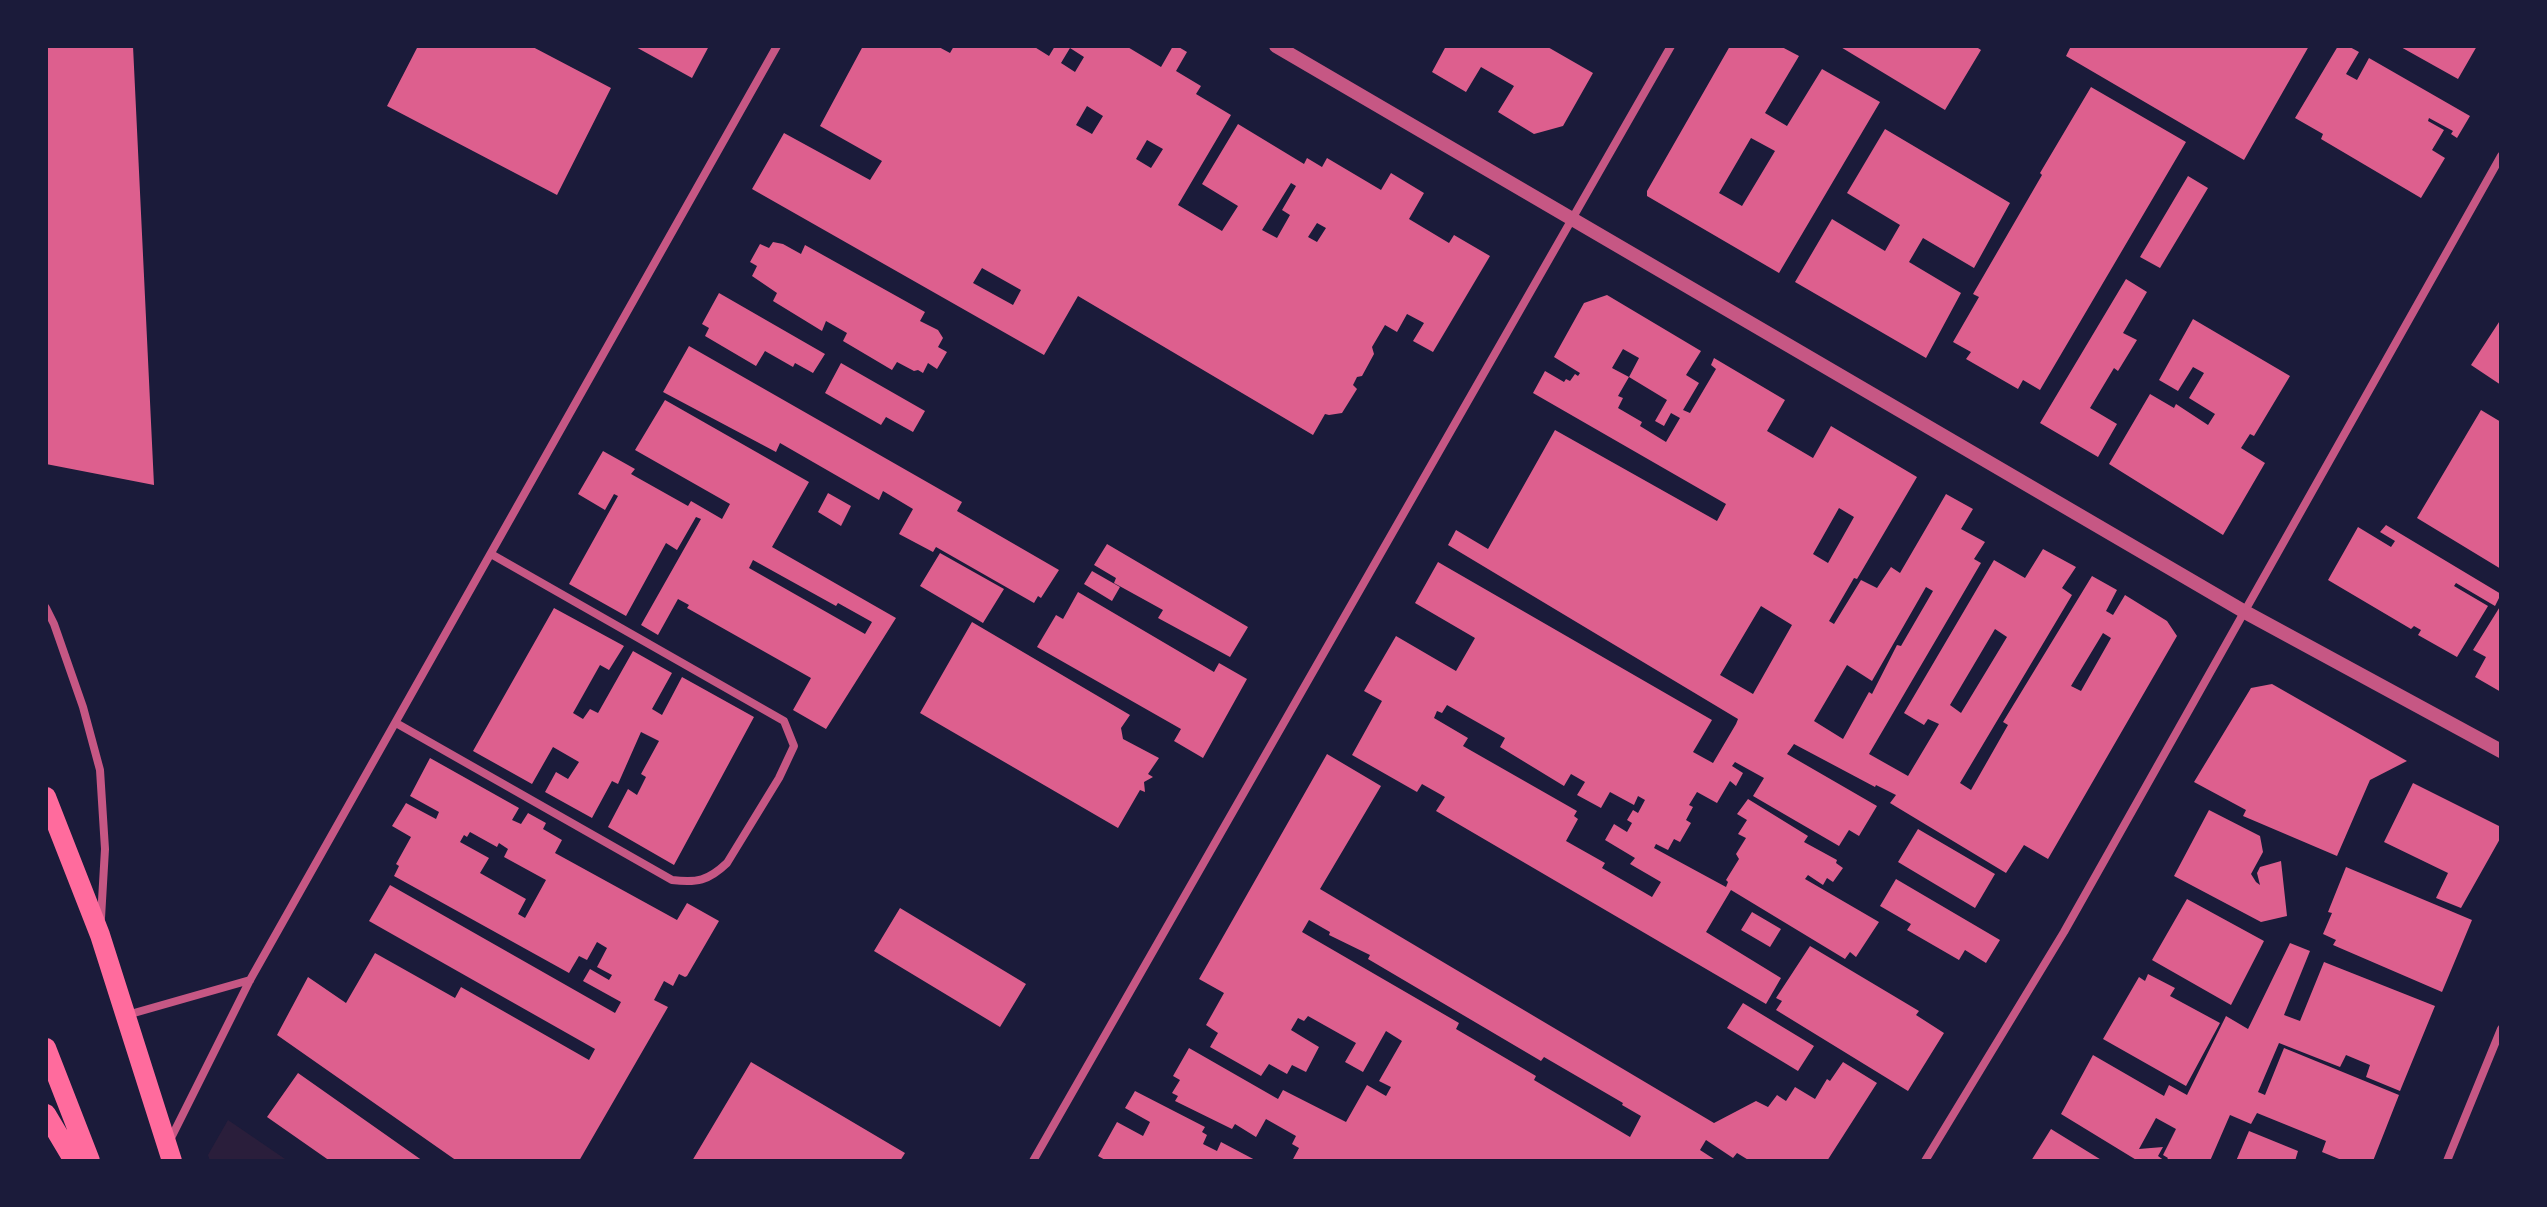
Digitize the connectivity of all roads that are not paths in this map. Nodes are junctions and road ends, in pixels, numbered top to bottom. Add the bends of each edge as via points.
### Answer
1 (777, 46) edge
2 (1276, 46) edge
3 (1671, 46) edge
4 (2501, 156) edge
5 (1573, 219) junction
6 (491, 554) junction
7 (46, 608) edge
8 (2245, 612) junction
9 (396, 723) junction
10 (2501, 751) edge
11 (46, 797) edge
12 (100, 935) junction
13 (250, 980) junction
14 (124, 1015) junction
15 (2501, 1029) edge
16 (46, 1048) edge
17 (46, 1114) edge
18 (169, 1153) edge
19 (74, 1161) edge
20 (90, 1161) edge
21 (1033, 1161) edge
22 (1925, 1161) edge
23 (2447, 1161) edge

1 - 6 street
2 - 5 street
3 - 5 street
4 - 8 street
5 - 8 street
5 - 21 street
6 - 9 street
6 - 9 street via 784,721 794,746 779,778 727,863 705,880 672,880
7 - 12 street via 100,770 105,849
8 - 10 street
8 - 22 street via 2064,932
9 - 13 street
11 - 12 main road
12 - 14 main road
13 - 14 street
13 - 18 street
14 - 18 main road
15 - 23 street
16 - 20 main road
17 - 19 main road

